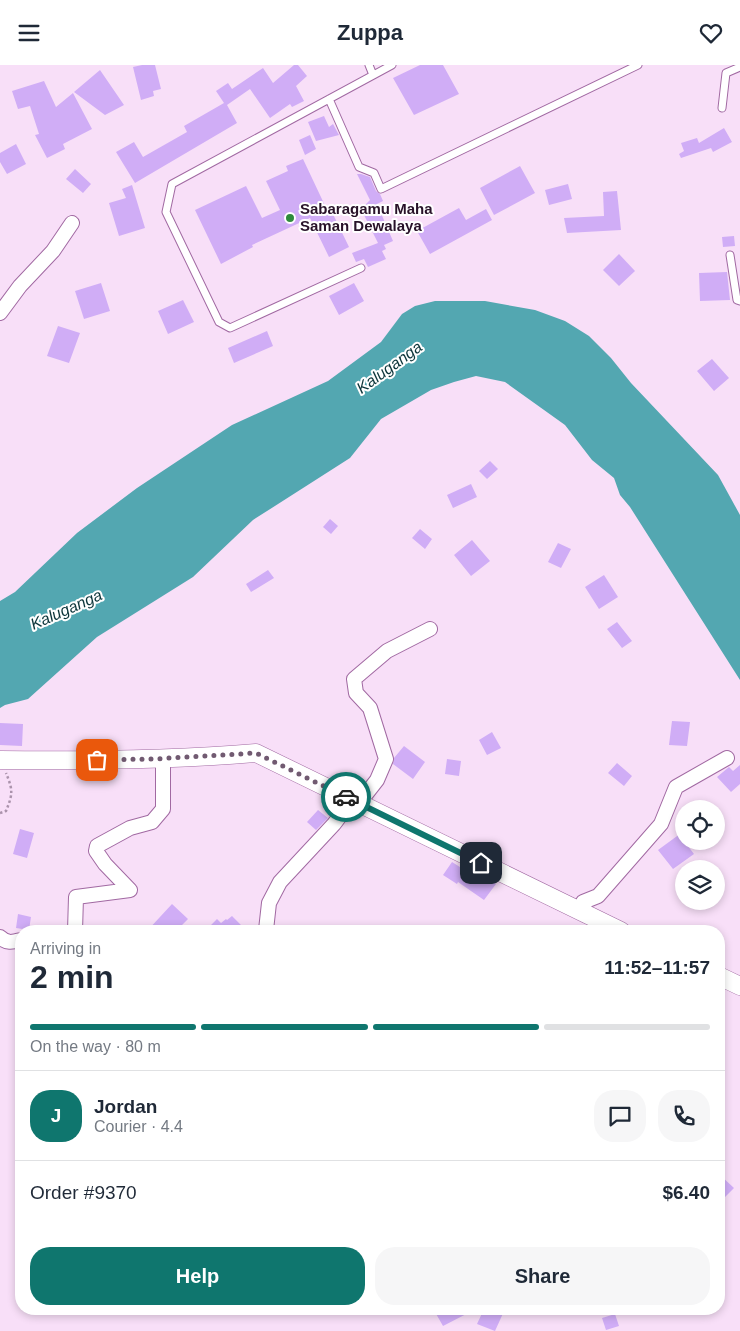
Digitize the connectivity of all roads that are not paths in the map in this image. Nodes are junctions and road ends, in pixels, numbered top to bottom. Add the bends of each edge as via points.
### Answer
1 (369, 65) edge
2 (392, 65) edge
3 (638, 65) edge
4 (740, 67) edge
5 (373, 75) junction
6 (328, 99) junction
7 (722, 108) dead end
8 (72, 223) dead end
9 (730, 255) dead end
10 (361, 268) dead end
11 (740, 301) edge
12 (0, 313) edge
13 (430, 629) dead end
14 (727, 758) dead end
15 (163, 759) junction
16 (0, 760) edge
17 (355, 801) junction
18 (586, 915) junction
19 (75, 925) edge
20 (267, 925) edge
21 (608, 925) edge
22 (0, 937) edge
23 (15, 941) edge
24 (725, 979) edge
25 (740, 986) edge

1 - 5 lane
2 - 5 lane
3 - 6 lane via 381,189 374,173 359,167
4 - 7 lane via 726,73
5 - 6 lane
6 - 10 lane via 172,185 166,212 219,322 230,328
8 - 12 street via 53,251
9 - 11 lane via 737,300
13 - 17 street via 387,651 354,679 356,693 370,708 386,759 376,781
14 - 18 street via 676,787 662,825 598,895 583,902
15 - 16 street
15 - 17 street via 256,753
15 - 19 street via 163,809 152,822 130,828 97,846 96,851 105,864 130,890 76,897
17 - 18 street
17 - 20 street via 280,882 269,903
18 - 21 street
22 - 23 street via 11,943
24 - 25 street

